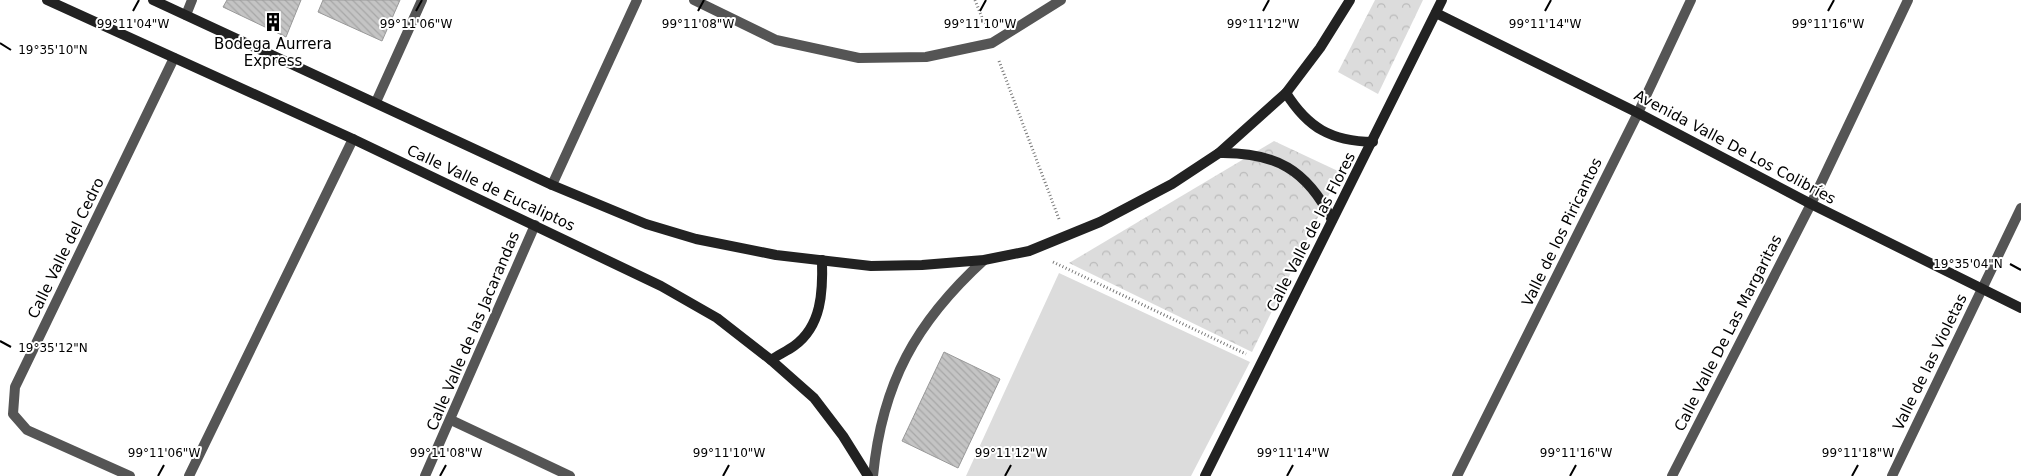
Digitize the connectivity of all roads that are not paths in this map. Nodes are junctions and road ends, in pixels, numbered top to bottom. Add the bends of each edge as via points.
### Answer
1 (47, 0) edge
2 (153, 0) edge
3 (192, 0) edge
4 (422, 0) edge
5 (637, 0) edge
6 (694, 0) edge
7 (1061, 0) edge
8 (1350, 0) edge
9 (1442, 0) edge
10 (1691, 0) edge
11 (1908, 0) edge
12 (1436, 13) junction
13 (186, 15) junction
14 (174, 58) junction
15 (1286, 93) junction
16 (376, 102) junction
17 (1638, 113) junction
18 (353, 139) junction
19 (1373, 142) junction
20 (1219, 153) junction
21 (552, 185) junction
22 (1811, 204) junction
23 (2021, 208) edge
24 (1332, 220) junction
25 (535, 225) junction
26 (822, 260) junction
27 (984, 260) junction
28 (1982, 288) junction
29 (2021, 308) edge
30 (771, 360) junction
31 (451, 420) junction
32 (130, 476) edge
33 (189, 476) edge
34 (425, 476) edge
35 (570, 476) edge
36 (868, 476) edge
37 (874, 476) edge
38 (1205, 476) edge
39 (1457, 476) edge
40 (1672, 476) edge
41 (1892, 476) edge

1 - 14 street, Calle Valle de Eucaliptos
2 - 13 street, Calle Valle de Eucaliptos
3 - 13 street
4 - 16 street
5 - 21 street
6 - 7 street via 776,40 859,58 926,57 992,43
8 - 15 street
9 - 12 street, Calle Valle de las Flores
10 - 17 street, Valle de los Piricantos
11 - 22 street, Calle Valle De Las Margaritas
12 - 17 street, Avenida Valle De Los Colibríes
12 - 19 street, Calle Valle de las Flores
13 - 16 street, Calle Valle de Eucaliptos
14 - 18 street, Calle Valle de Eucaliptos
14 - 32 street, Calle Valle del Cedro via 15,387 13,414 27,430
15 - 19 street via 1297,111 1331,136
15 - 20 street
16 - 21 street, Calle Valle de Eucaliptos
17 - 22 street, Avenida Valle De Los Colibríes
17 - 39 street, Valle de los Piricantos
18 - 25 street, Calle Valle de Eucaliptos
18 - 33 street
19 - 24 street, Calle Valle de las Flores
20 - 24 street via 1266,157 1288,167 1316,193
20 - 27 street via 1172,184 1100,222 1029,251
21 - 26 street, Calle Valle de Eucaliptos via 646,224 696,239
22 - 28 street, Avenida Valle De Los Colibríes
22 - 40 street, Calle Valle De Las Margaritas
23 - 28 street, Valle de las Violetas
24 - 38 street, Calle Valle de las Flores
25 - 30 street, Calle Valle de Eucaliptos via 661,286 717,318
25 - 31 street, Calle Valle de las Jacarandas
26 - 27 street, Calle Valle de Eucaliptos via 871,266
26 - 30 street via 818,311 809,330 795,345
27 - 37 street via 939,306 913,344 884,411
28 - 29 street, Avenida Valle De Los Colibríes
28 - 41 street, Valle de las Violetas
30 - 36 street, Calle Valle de Eucaliptos via 814,398
31 - 34 street, Calle Valle de las Jacarandas
31 - 35 street

